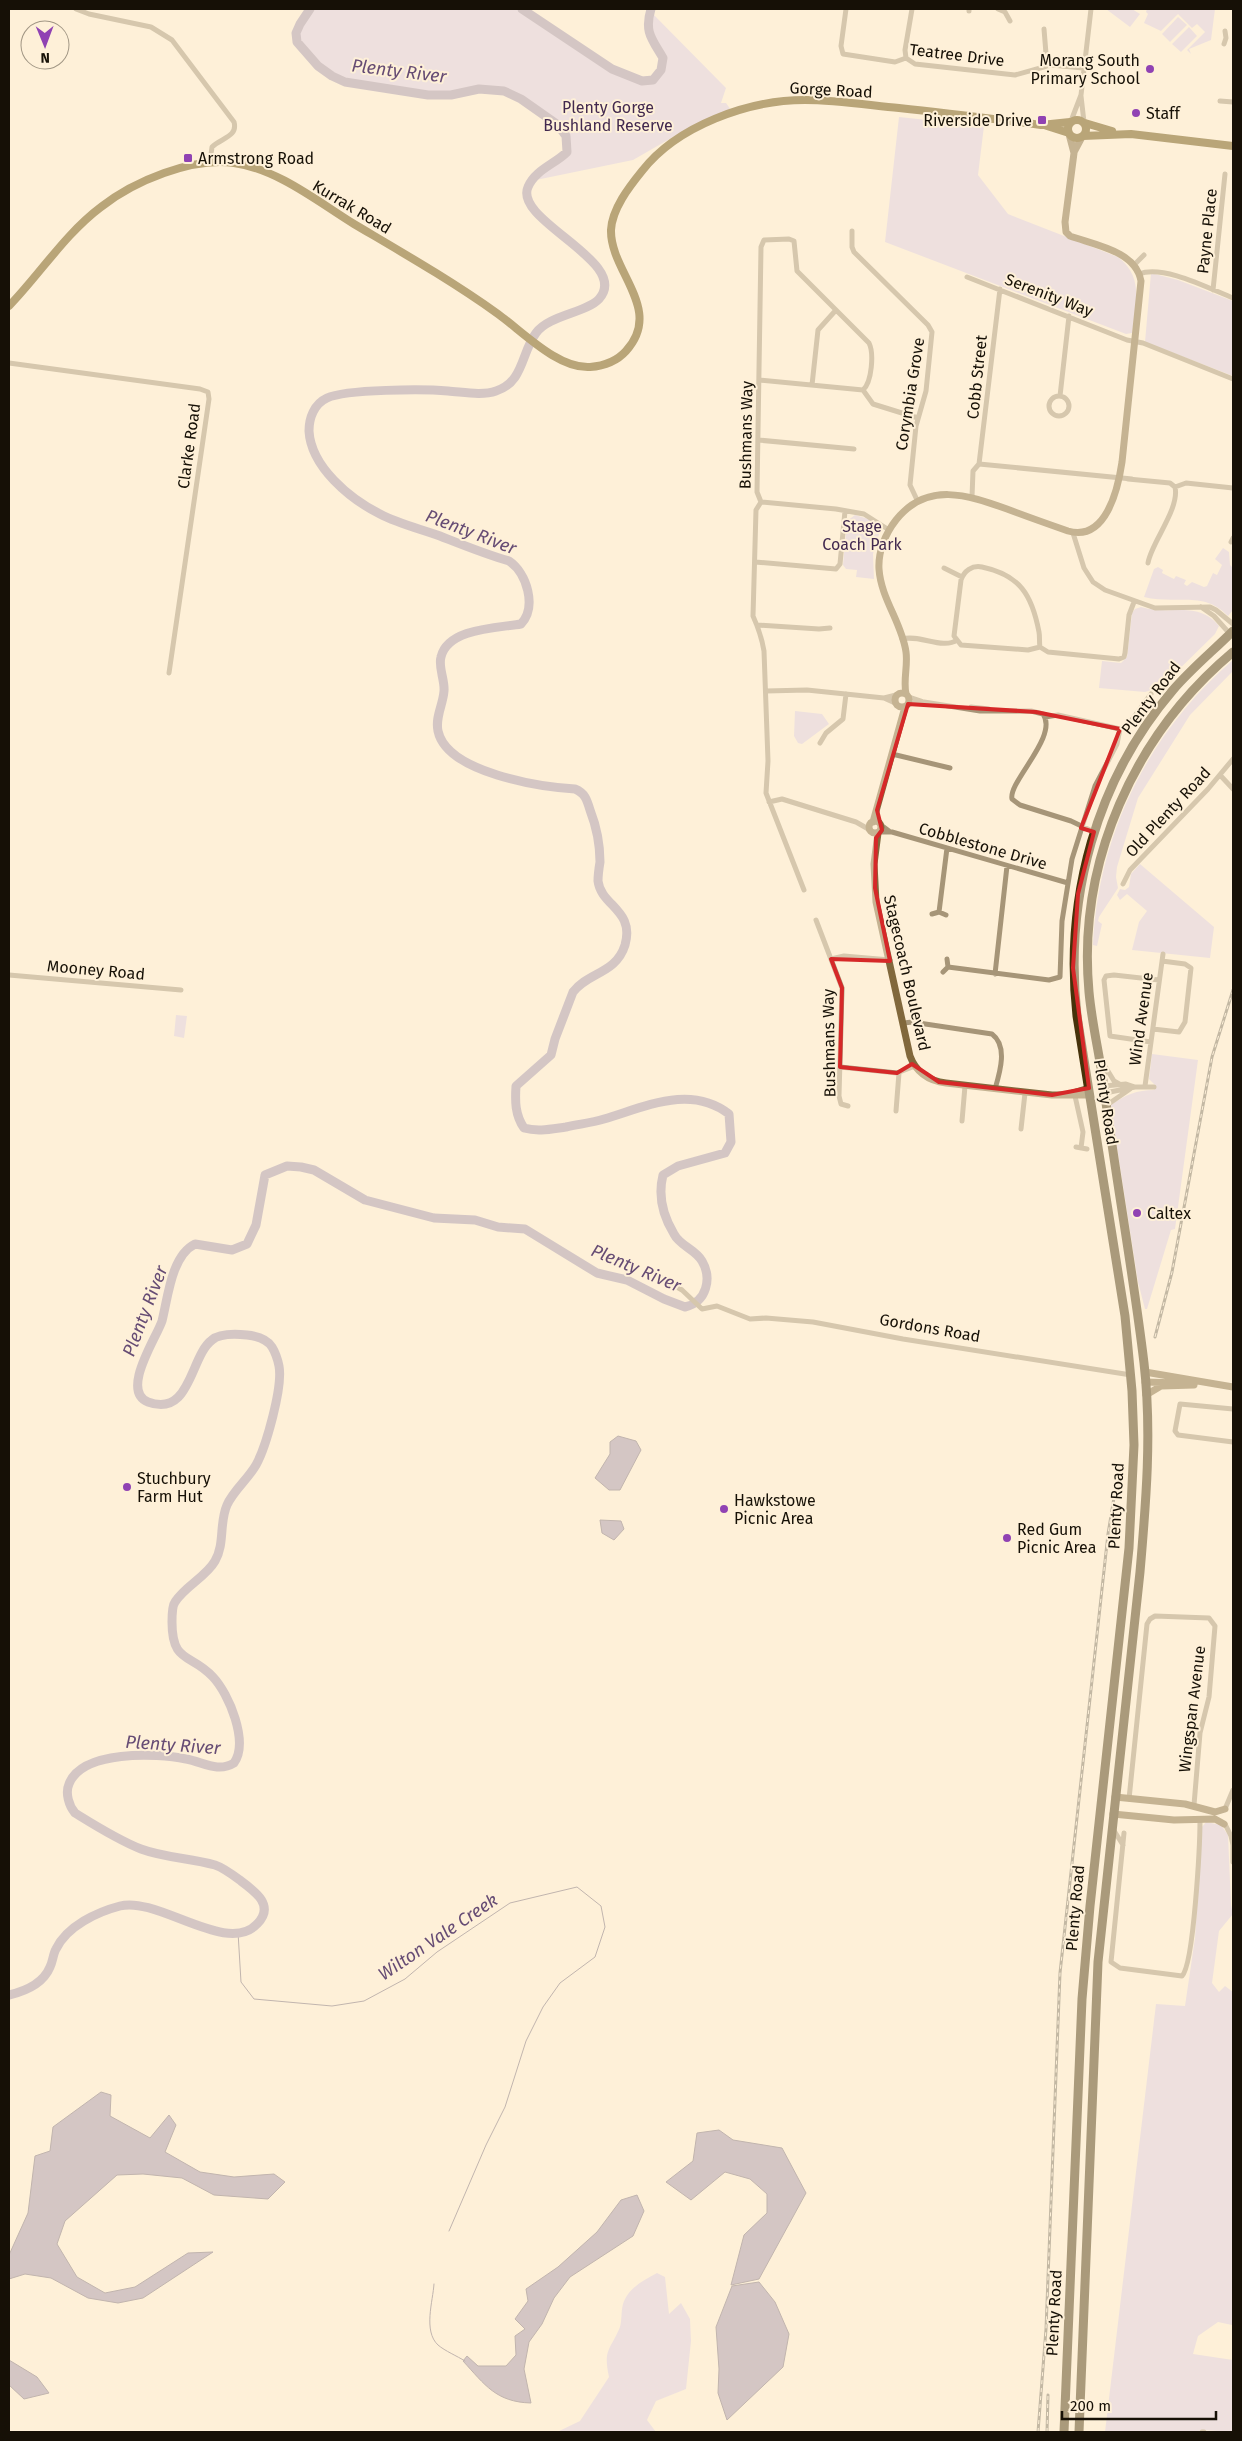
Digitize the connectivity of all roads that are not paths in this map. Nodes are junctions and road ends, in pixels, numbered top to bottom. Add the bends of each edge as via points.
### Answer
1 (76, 9) edge
2 (846, 9) edge
3 (912, 9) edge
4 (998, 9) edge
5 (1091, 9) edge
6 (1010, 21) dead end
7 (1044, 29) dead end
8 (1225, 32) dead end
9 (1226, 38) junction
10 (1233, 39) edge
11 (1224, 44) dead end
12 (906, 58) junction
13 (1047, 66) junction
14 (1083, 68) junction
15 (1081, 95) junction
16 (1220, 101) dead end
17 (1233, 102) edge
18 (1071, 122) junction
19 (1085, 123) junction
20 (1041, 125) junction
21 (1069, 133) junction
22 (1131, 134) junction
23 (1083, 137) junction
24 (1233, 146) edge
25 (1074, 153) junction
26 (210, 162) junction
27 (1226, 174) dead end
28 (852, 231) dead end
29 (1144, 256) dead end
30 (1134, 265) junction
31 (1140, 275) junction
32 (967, 277) dead end
33 (1002, 290) junction
34 (1213, 290) junction
35 (1233, 298) edge
36 (9, 306) edge
37 (836, 310) junction
38 (1071, 317) junction
39 (533, 340) joint
40 (1135, 342) junction
41 (9, 363) edge
42 (1233, 379) edge
43 (760, 380) junction
44 (812, 385) junction
45 (863, 390) junction
46 (1060, 396) junction
47 (918, 418) junction
48 (758, 440) junction
49 (854, 450) dead end
50 (981, 463) junction
51 (1119, 478) junction
52 (1175, 488) junction
53 (1233, 488) edge
54 (970, 496) junction
55 (761, 502) junction
56 (918, 502) junction
57 (845, 511) junction
58 (889, 530) junction
59 (1076, 533) junction
60 (755, 562) junction
61 (1148, 563) dead end
62 (944, 568) dead end
63 (962, 577) junction
64 (1134, 602) junction
65 (1201, 607) junction
66 (1233, 624) edge
67 (758, 625) junction
68 (830, 628) dead end
69 (1232, 634) edge
70 (956, 639) junction
71 (903, 641) junction
72 (1040, 647) junction
73 (1233, 652) edge
74 (169, 673) dead end
75 (766, 691) junction
76 (846, 694) junction
77 (1152, 694) dead end
78 (902, 700) junction
79 (1045, 718) junction
80 (1120, 729) junction
81 (820, 743) dead end
82 (892, 754) junction
83 (1233, 759) edge
84 (950, 768) dead end
85 (1220, 776) junction
86 (1233, 789) edge
87 (769, 802) junction
88 (1082, 824) junction
89 (875, 827) junction
90 (1095, 828) junction
91 (946, 848) junction
92 (1007, 866) junction
93 (1068, 883) junction
94 (1123, 884) dead end
95 (804, 890) dead end
96 (939, 912) junction
97 (932, 914) dead end
98 (946, 915) dead end
99 (816, 920) dead end
100 (1162, 954) dead end
101 (831, 959) junction
102 (947, 959) dead end
103 (890, 960) junction
104 (1162, 961) junction
105 (948, 967) junction
106 (943, 972) dead end
107 (995, 974) junction
108 (9, 975) edge
109 (1159, 980) junction
110 (181, 990) dead end
111 (904, 1025) junction
112 (1153, 1029) junction
113 (1151, 1042) junction
114 (1098, 1056) junction
115 (914, 1064) junction
116 (840, 1067) junction
117 (900, 1073) junction
118 (1121, 1085) junction
119 (965, 1086) junction
120 (1145, 1086) junction
121 (1154, 1087) dead end
122 (1132, 1088) junction
123 (997, 1089) junction
124 (1104, 1089) junction
125 (1089, 1091) junction
126 (1025, 1093) junction
127 (1075, 1094) junction
128 (848, 1106) dead end
129 (1106, 1106) junction
130 (896, 1110) dead end
131 (962, 1121) dead end
132 (1021, 1129) dead end
133 (1082, 1148) dead end
134 (660, 1276) dead end
135 (1144, 1372) junction
136 (1131, 1375) junction
137 (1145, 1382) junction
138 (1203, 1384) junction
139 (1233, 1387) edge
140 (1146, 1395) junction
141 (1233, 1409) edge
142 (1233, 1442) edge
143 (1233, 1784) edge
144 (1233, 1790) edge
145 (1233, 1795) edge
146 (1102, 1796) junction
147 (1115, 1797) junction
148 (1129, 1798) junction
149 (1194, 1806) junction
150 (1228, 1809) edge
151 (1100, 1812) junction
152 (1113, 1814) junction
153 (1200, 1819) junction
154 (1224, 1824) junction
155 (1112, 1826) junction
156 (1233, 1826) edge
157 (1124, 1833) dead end
158 (1233, 1840) edge
159 (1233, 1845) edge
160 (1124, 1846) junction
161 (1233, 1862) edge
162 (1064, 2432) edge
163 (1079, 2432) edge

1 - 26 street via 151,26 172,40 234,122 233,133 212,146
2 - 12 street, Teatree Drive via 841,46 843,54 895,62
3 - 12 street
4 - 6 street via 1005,12
5 - 14 street
7 - 13 street
8 - 9 street
9 - 10 street
9 - 11 street
12 - 13 street, Teatree Drive via 915,64 1015,75
13 - 14 street, Teatree Drive
14 - 15 street
15 - 18 street
15 - 19 street
16 - 17 street
18 - 19 main road via 1076,119
18 - 20 main road, Gorge Road
18 - 21 main road
19 - 22 main road
19 - 23 main road
20 - 21 main road, Gorge Road
20 - 39 main road, Gorge Road via 802,100 761,105 706,122 676,138 659,152 633,183 614,215 612,242 639,314 639,327 630,346 613,361 591,367 571,365
21 - 23 main road via 1074,138
21 - 25 street
22 - 23 main road
22 - 24 main road
23 - 25 street
25 - 30 street via 1068,229
26 - 36 main road, Kurrak Road via 185,166 165,174 104,205 82,224
26 - 39 main road, Kurrak Road via 247,166 284,182 450,282
27 - 34 street, Payne Place
28 - 47 street, Corymbia Grove via 854,252 932,330 926,392
29 - 30 street
30 - 31 street
31 - 34 street via 1158,271
31 - 40 street via 1142,287
32 - 33 street, Serenity Way
33 - 38 street, Serenity Way
33 - 50 street, Cobb Street
34 - 35 street
37 - 43 street, Bushmans Way via 797,272 794,240 764,240 761,246
37 - 44 street via 818,330
37 - 45 street via 871,348 868,381
38 - 40 street, Serenity Way
38 - 46 street
40 - 42 street, Serenity Way
40 - 51 street
41 - 74 street, Clarke Road via 208,392
43 - 44 street
43 - 48 street, Bushmans Way
44 - 45 street
45 - 47 street via 874,404
46 - 46 street via 1067,400 1069,408 1058,416 1050,412 1048,406 1052,398
47 - 56 street, Corymbia Grove via 910,485
48 - 49 street
48 - 55 street, Bushmans Way via 757,492
50 - 51 street
50 - 54 street via 973,470
51 - 52 street via 1170,483
51 - 59 street via 1104,518 1090,529
52 - 53 street via 1186,483
52 - 61 street via 1176,496
54 - 56 street, Stagecoach Boulevard via 944,494
54 - 59 street, Stagecoach Boulevard
55 - 57 street
55 - 60 street, Bushmans Way via 756,510
56 - 58 street, Stagecoach Boulevard via 898,517
57 - 58 street via 868,516
57 - 60 street via 840,563 836,569
58 - 71 street, Stagecoach Boulevard via 880,555 880,577
59 - 64 street via 1077,551 1093,582
60 - 67 street, Bushmans Way via 753,616
62 - 63 street
63 - 70 street
63 - 72 street via 968,570 979,567 1006,575 1019,583 1027,594
64 - 65 street via 1160,608
64 - 72 street via 1121,659 1048,652
65 - 66 street via 1216,610
65 - 69 street
67 - 68 street
67 - 75 street, Bushmans Way via 764,651
69 - 90 highway, Plenty Road via 1199,662 1159,708 1126,759
70 - 71 street via 944,642
70 - 72 street via 971,645 1028,650
71 - 78 street, Stagecoach Boulevard via 906,656
73 - 114 highway, Plenty Road via 1197,685 1146,751 1107,834 1093,894 1088,942 1089,992
75 - 76 street
75 - 87 street, Bushmans Way via 766,794
76 - 78 street
76 - 81 street via 843,719 826,733
77 - 80 street via 1128,725
78 - 79 street via 1036,712
78 - 82 street, Stagecoach Boulevard
79 - 80 street via 1058,715
79 - 88 street via 1040,743 1013,790 1012,798 1020,805
80 - 88 street
82 - 84 street
82 - 89 street, Stagecoach Boulevard
83 - 85 street, Old Plenty Road
85 - 86 street
85 - 94 street, Old Plenty Road via 1130,870
87 - 89 street, Cobblestone Drive via 782,799
87 - 95 street, Bushmans Way
88 - 90 street
88 - 93 street
89 - 91 street, Cobblestone Drive
89 - 103 street, Stagecoach Boulevard via 875,895
90 - 125 highway, Plenty Road via 1078,894 1074,952 1075,998
91 - 92 street, Cobblestone Drive
91 - 96 street
92 - 93 street, Cobblestone Drive
92 - 107 street
93 - 107 street via 1062,921 1060,977 1049,980
96 - 97 street
96 - 98 street
99 - 101 street, Bushmans Way
100 - 104 street, Wind Avenue
101 - 103 street via 844,956
101 - 116 street, Bushmans Way via 842,988
102 - 105 street
103 - 111 street, Stagecoach Boulevard
104 - 109 street, Wind Avenue
104 - 112 street via 1191,968 1185,1022 1179,1032
105 - 106 street
105 - 107 street
108 - 110 street, Mooney Road
109 - 112 street, Wind Avenue
109 - 113 street via 1114,975 1106,976 1104,980 1110,1036
111 - 115 street, Stagecoach Boulevard
111 - 123 street via 992,1034 1001,1047
112 - 113 street, Wind Avenue
113 - 120 street, Wind Avenue
114 - 118 street via 1112,1079
114 - 124 highway, Plenty Road
115 - 117 street
115 - 119 street, Stagecoach Boulevard via 935,1081
116 - 117 street
116 - 128 street, Bushmans Way via 840,1101
117 - 130 street
118 - 122 street
118 - 124 street
119 - 123 street, Stagecoach Boulevard
119 - 131 street
120 - 121 street
120 - 122 street
122 - 124 street
122 - 129 street
123 - 126 street, Stagecoach Boulevard
124 - 125 highway
124 - 129 highway, Plenty Road
125 - 127 street, Stagecoach Boulevard
125 - 136 highway, Plenty Road via 1125,1316
126 - 127 street, Stagecoach Boulevard
126 - 132 street
127 - 133 street, Plenty Road via 1083,1132
129 - 135 highway, Plenty Road
134 - 136 street, Gordons Road via 702,1309 718,1306 750,1319 812,1322
135 - 136 highway, Gordons Road
135 - 137 highway, Plenty Road
135 - 138 street, Gordons Road
136 - 137 highway
136 - 146 highway, Plenty Road via 1132,1505
137 - 138 street, Gordons Road
137 - 140 highway, Plenty Road
138 - 139 street, Gordons Road
138 - 140 street via 1162,1386
140 - 147 highway, Plenty Road via 1145,1515
141 - 142 street via 1182,1403 1178,1406 1175,1431 1178,1435
143 - 144 street
144 - 145 street
144 - 150 street
146 - 147 highway
146 - 151 highway, Plenty Road
147 - 148 street
147 - 152 highway, Plenty Road
148 - 149 street
148 - 149 street, Wingspan Avenue via 1147,1624 1155,1616 1208,1618 1215,1626
149 - 150 street via 1215,1812
149 - 153 street
150 - 154 street via 1221,1818
151 - 152 highway
151 - 162 highway, Plenty Road via 1082,1999
152 - 153 street
152 - 155 highway, Plenty Road
153 - 154 street via 1214,1819
153 - 160 street via 1193,1932 1186,1972 1182,1976 1113,1965 1111,1957
154 - 156 street
154 - 159 street
155 - 160 street
155 - 163 highway, Plenty Road via 1095,2009
157 - 160 street
158 - 159 street
159 - 161 street

